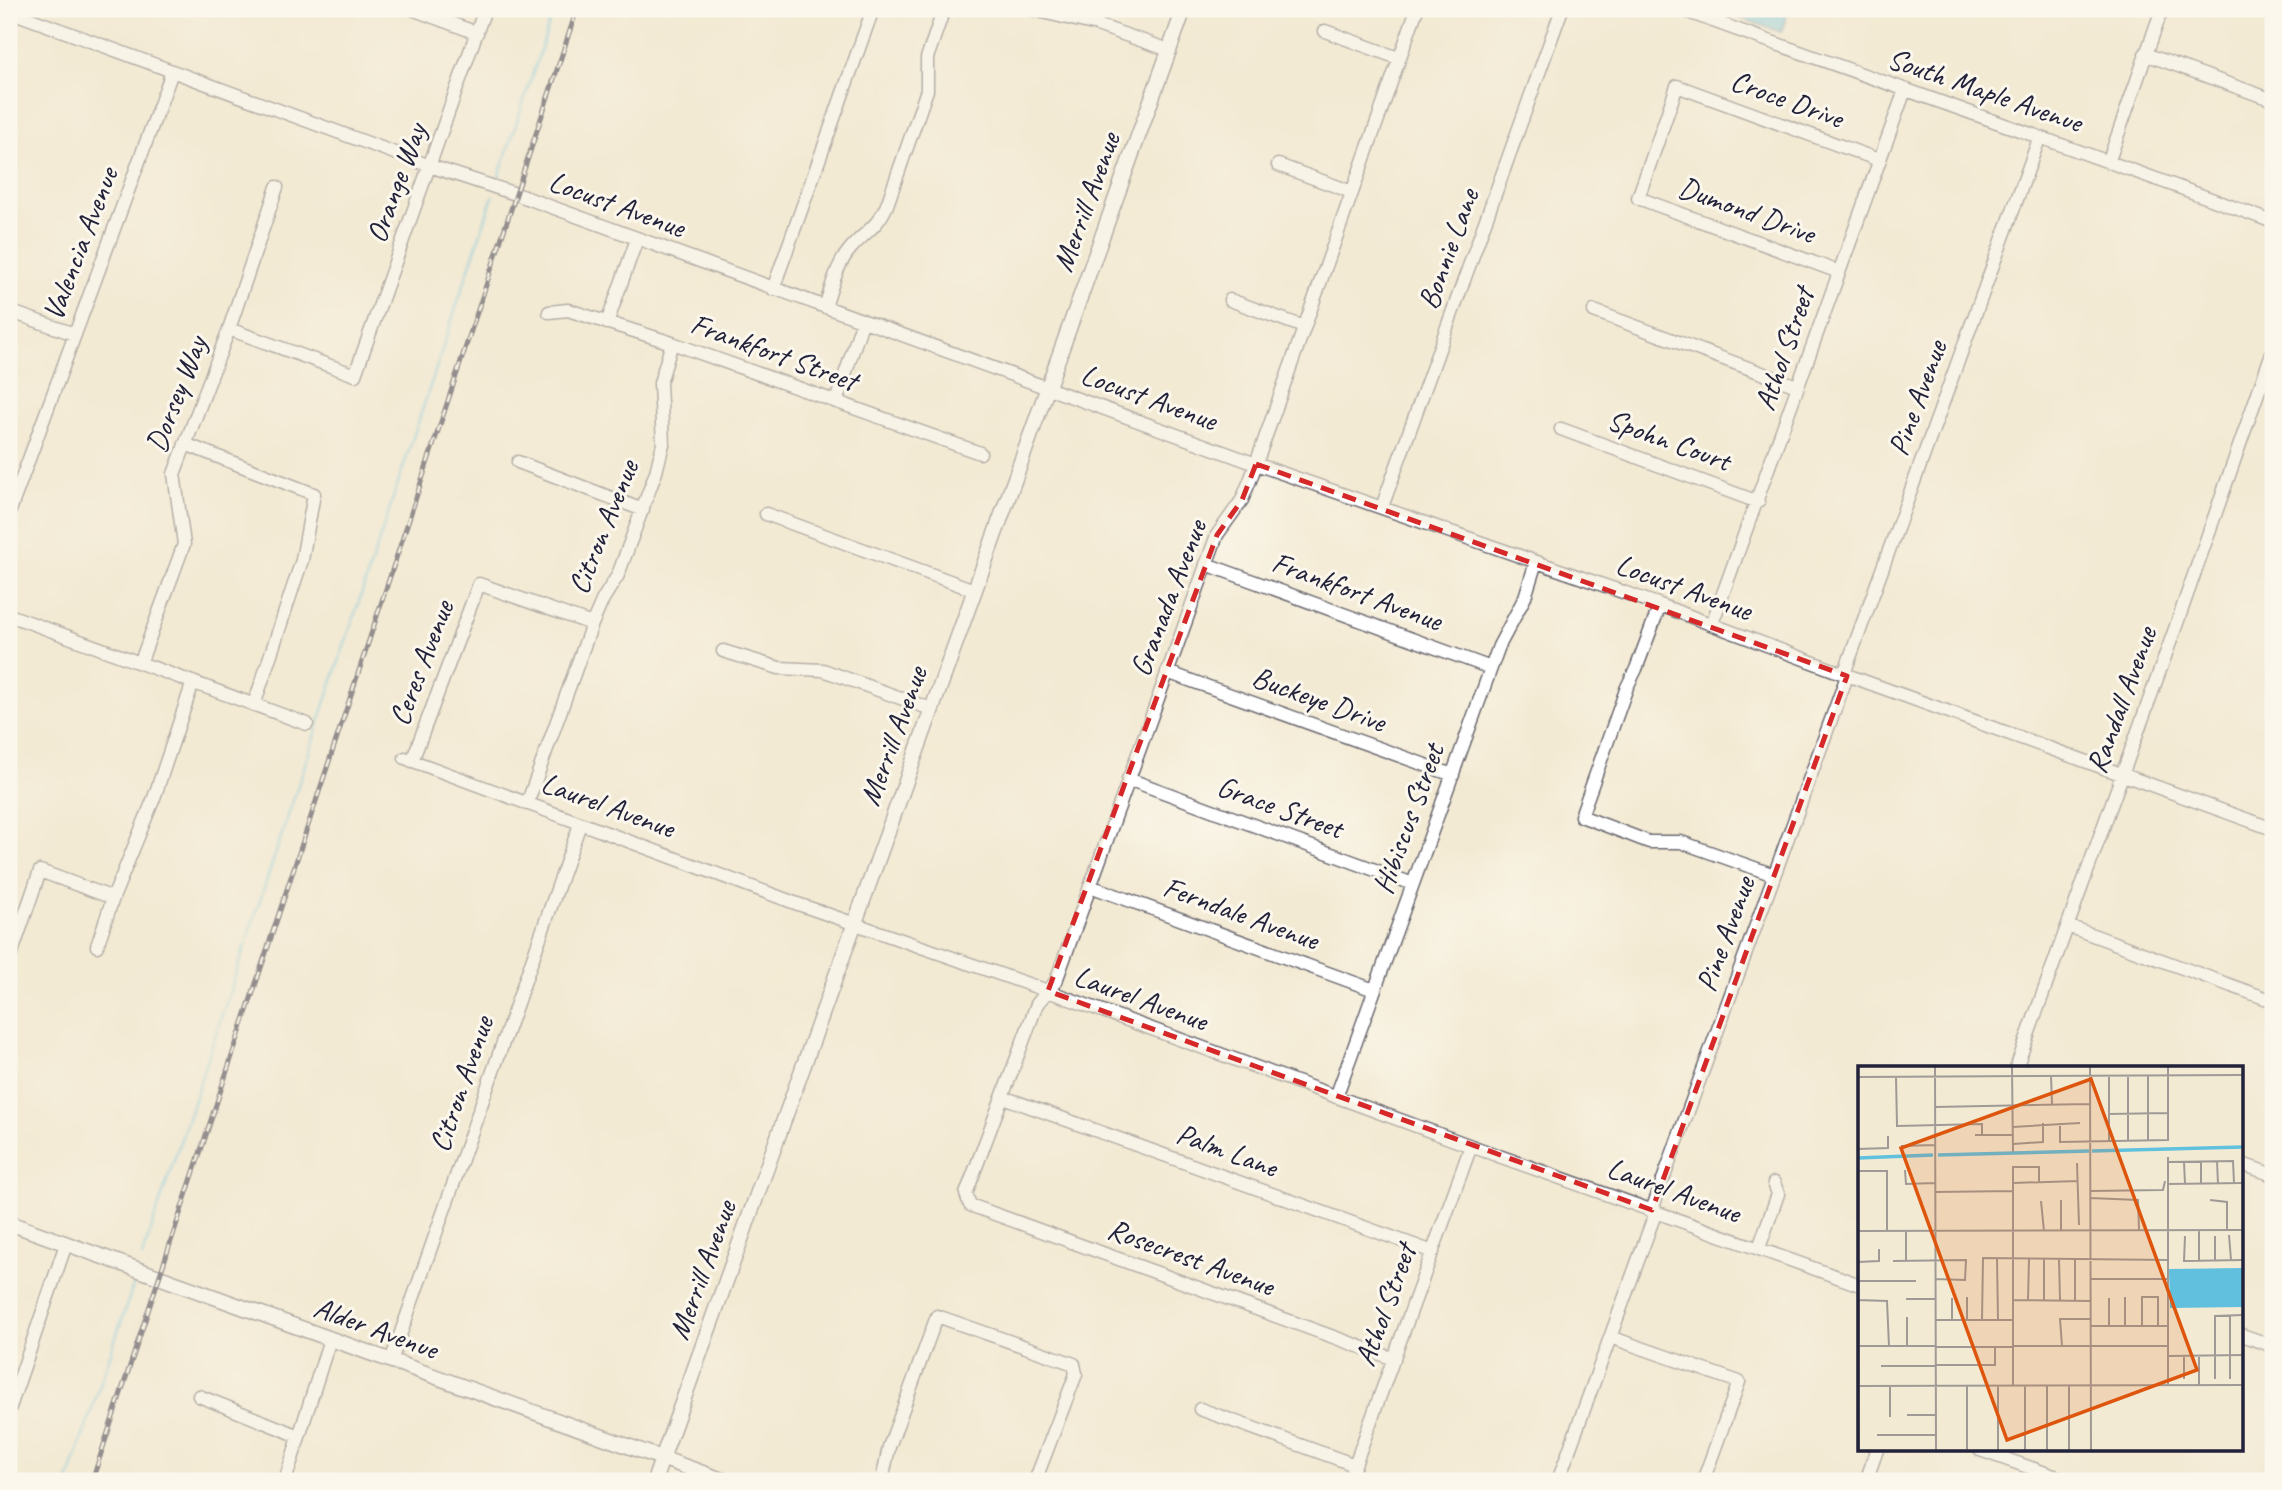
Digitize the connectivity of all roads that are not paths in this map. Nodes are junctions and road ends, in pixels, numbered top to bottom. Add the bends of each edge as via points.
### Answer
1 (412, 9) edge
2 (485, 9) edge
3 (873, 9) edge
4 (944, 9) edge
5 (1030, 9) edge
6 (1184, 9) edge
7 (1418, 9) edge
8 (1562, 9) edge
9 (1680, 9) edge
10 (2162, 9) edge
11 (9, 11) edge
12 (1325, 31) dead end
13 (477, 33) junction
14 (1169, 50) junction
15 (2145, 54) junction
16 (1398, 58) junction
17 (172, 72) junction
18 (1905, 90) junction
19 (2273, 100) edge
20 (2039, 139) junction
21 (1879, 160) junction
22 (2109, 160) junction
23 (1278, 165) dead end
24 (430, 166) junction
25 (277, 187) dead end
26 (1352, 192) junction
27 (1638, 198) joint
28 (2273, 222) edge
29 (636, 239) junction
30 (1839, 272) junction
31 (773, 289) junction
32 (1230, 300) dead end
33 (824, 307) junction
34 (9, 311) edge
35 (1594, 311) dead end
36 (549, 312) dead end
37 (863, 320) junction
38 (607, 323) junction
39 (1304, 327) junction
40 (229, 329) junction
41 (74, 334) junction
42 (673, 343) junction
43 (2273, 350) edge
44 (1797, 387) junction
45 (1047, 388) junction
46 (836, 402) junction
47 (1561, 429) dead end
48 (186, 444) junction
49 (980, 453) dead end
50 (518, 462) dead end
51 (1256, 464) junction
52 (1758, 502) junction
53 (1382, 507) junction
54 (643, 510) junction
55 (9, 513) edge
56 (766, 514) dead end
57 (1536, 562) junction
58 (1206, 564) junction
59 (974, 590) junction
60 (1660, 605) junction
61 (9, 615) edge
62 (592, 624) junction
63 (1712, 624) junction
64 (723, 651) dead end
65 (141, 661) junction
66 (1491, 668) junction
67 (1167, 672) junction
68 (1845, 675) junction
69 (192, 682) junction
70 (254, 705) junction
71 (931, 709) junction
72 (307, 724) dead end
73 (408, 760) joint
74 (1452, 775) junction
75 (2121, 775) junction
76 (1128, 779) junction
77 (527, 804) junction
78 (580, 824) junction
79 (2273, 829) edge
80 (1774, 875) junction
81 (1413, 884) junction
82 (1090, 886) junction
83 (113, 898) junction
84 (854, 924) junction
85 (2068, 926) junction
86 (97, 946) dead end
87 (9, 961) edge
88 (1374, 990) junction
89 (1048, 991) junction
90 (2273, 1001) edge
91 (2017, 1066) edge
92 (1003, 1097) junction
93 (1336, 1097) junction
94 (1471, 1146) junction
95 (2244, 1165) edge
96 (2273, 1175) edge
97 (1774, 1183) dead end
98 (970, 1205) joint
99 (1654, 1211) junction
100 (9, 1223) edge
101 (66, 1244) junction
102 (1759, 1248) junction
103 (1433, 1252) junction
104 (1858, 1284) edge
105 (2244, 1336) edge
106 (1610, 1337) junction
107 (330, 1339) junction
108 (2273, 1346) edge
109 (1394, 1359) junction
110 (391, 1361) junction
111 (199, 1396) dead end
112 (1200, 1409) dead end
113 (9, 1410) edge
114 (299, 1436) junction
115 (1876, 1452) edge
116 (1986, 1452) edge
117 (663, 1458) junction
118 (1354, 1465) junction
119 (285, 1481) edge
120 (654, 1481) edge
121 (725, 1481) edge
122 (882, 1481) edge
123 (1034, 1481) edge
124 (1349, 1481) edge
125 (1558, 1481) edge
126 (1703, 1481) edge
127 (1866, 1481) edge
128 (2068, 1481) edge

1 - 13 street
2 - 13 street, Orange Way
3 - 31 street
4 - 33 street via 927,58 928,90 887,205 880,220 841,262
5 - 14 street via 1097,24
6 - 14 main road, Merrill Avenue
7 - 16 street, Granada Avenue
8 - 53 street, Bonnie Lane
9 - 18 street, South Maple Avenue
10 - 15 street
11 - 17 street, Locust Avenue
12 - 16 street
13 - 24 street, Orange Way
14 - 45 main road, Merrill Avenue
15 - 19 street
15 - 22 street
16 - 26 street, Granada Avenue
17 - 24 street, Locust Avenue
17 - 41 street, Valencia Avenue
18 - 20 street, South Maple Avenue
18 - 21 street, Athol Street
20 - 22 street, South Maple Avenue
20 - 68 street, Pine Avenue
21 - 27 street, Croce Drive via 1677,86
21 - 30 street, Athol Street
22 - 28 street, South Maple Avenue
23 - 26 street
24 - 29 street, Locust Avenue
24 - 40 street, Orange Way via 355,375
25 - 40 street, Dorsey Way
26 - 39 street, Granada Avenue
27 - 30 street, Dumond Drive
29 - 31 street, Locust Avenue
29 - 38 street
30 - 44 street, Athol Street
31 - 33 street, Locust Avenue
32 - 39 street
33 - 37 street, Locust Avenue
34 - 41 street
35 - 44 street
36 - 38 street, Frankfort Street via 568,310
37 - 45 street, Locust Avenue
37 - 46 street
38 - 42 street, Frankfort Street
39 - 51 street, Granada Avenue
40 - 48 street, Dorsey Way
41 - 55 street, Valencia Avenue
42 - 46 street, Frankfort Street
42 - 54 street, Citron Avenue via 660,383 663,444
43 - 75 street, Randall Avenue
44 - 52 street, Athol Street
45 - 51 street, Locust Avenue
45 - 59 main road, Merrill Avenue
46 - 49 street, Frankfort Street
47 - 52 street, Spohn Court
48 - 65 street, Dorsey Way via 174,474 184,544
48 - 70 street via 314,494 302,560
50 - 54 street
51 - 53 street, Locust Avenue
51 - 58 street, Granada Avenue via 1242,500 1217,535
52 - 63 street, Athol Street
53 - 57 street, Locust Avenue
54 - 62 street, Citron Avenue via 618,575
56 - 59 street
57 - 60 street, Locust Avenue
57 - 66 street, Hibiscus Street via 1525,597
58 - 66 street, Frankfort Avenue
58 - 67 street, Granada Avenue
59 - 71 main road, Merrill Avenue
60 - 63 street, Locust Avenue
60 - 80 street via 1581,816 1649,842 1681,842
61 - 65 street
62 - 73 street, Ceres Avenue via 479,584
62 - 77 street, Citron Avenue
63 - 68 street, Locust Avenue
64 - 71 street via 779,668 823,670
65 - 69 street
66 - 74 street, Hibiscus Street
67 - 74 street, Buckeye Drive
67 - 76 street, Granada Avenue
68 - 75 street, Locust Avenue
68 - 80 street, Pine Avenue
69 - 70 street
69 - 83 street
70 - 72 street
71 - 84 main road, Merrill Avenue
73 - 77 street, Laurel Avenue
74 - 81 street, Hibiscus Street
75 - 79 street, Locust Avenue
75 - 85 street, Randall Avenue
76 - 81 street, Grace Street
76 - 82 street, Granada Avenue
77 - 78 street, Laurel Avenue
78 - 84 street, Laurel Avenue
78 - 110 street, Citron Avenue
80 - 99 street, Pine Avenue
81 - 88 street, Hibiscus Street
82 - 88 street, Ferndale Avenue
82 - 89 street, Granada Avenue via 1056,981
83 - 86 street
83 - 87 street via 40,871
84 - 89 street, Laurel Avenue
84 - 117 main road, Merrill Avenue
85 - 90 street
85 - 91 street, Randall Avenue
88 - 93 street, Hibiscus Street
89 - 92 street, Granada Avenue via 1037,1004
89 - 93 street, Laurel Avenue
92 - 98 street, Granada Avenue via 966,1194
92 - 103 street, Palm Lane
93 - 94 street, Laurel Avenue
94 - 99 street, Laurel Avenue
94 - 103 street, Athol Street
95 - 96 street
97 - 102 street via 1778,1194
98 - 109 street, Rosecrest Avenue
99 - 102 street, Laurel Avenue
99 - 106 street, Pine Avenue
100 - 101 main road, Alder Avenue
101 - 107 main road, Alder Avenue
101 - 113 street
102 - 104 street, Laurel Avenue
103 - 109 street, Athol Street
105 - 108 street
106 - 125 street, Pine Avenue
106 - 126 street via 1739,1382
107 - 110 main road, Alder Avenue
107 - 114 street
109 - 118 street, Athol Street
110 - 117 main road, Alder Avenue
111 - 114 street
112 - 118 street
114 - 119 street
115 - 127 street
116 - 128 street
117 - 120 main road, Merrill Avenue
117 - 121 main road, Alder Avenue
118 - 124 street, Athol Street
122 - 123 street via 889,1447 937,1316 1074,1364 1076,1374

